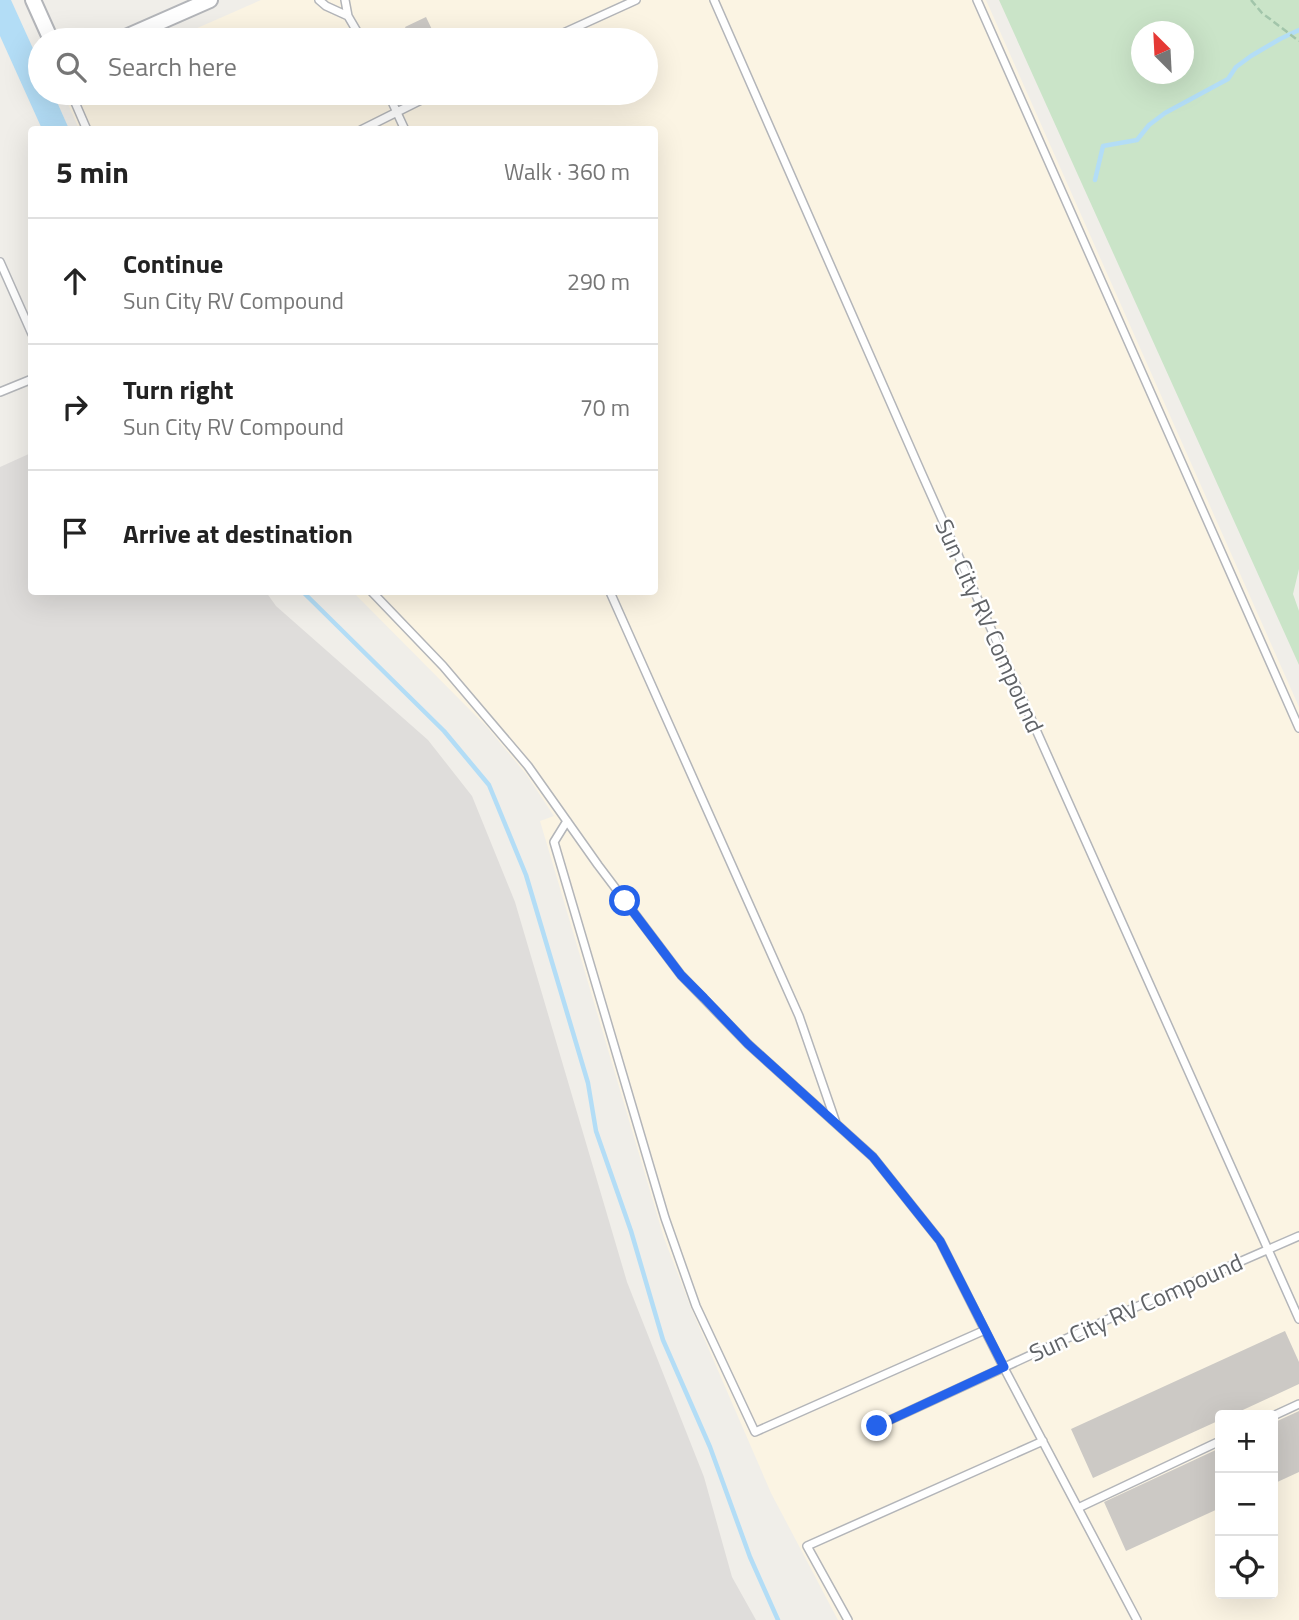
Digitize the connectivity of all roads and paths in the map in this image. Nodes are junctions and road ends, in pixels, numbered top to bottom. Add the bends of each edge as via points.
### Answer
1 (33, 0) edge
2 (210, 0) edge
3 (319, 0) edge
4 (345, 0) edge
5 (636, 0) edge
6 (714, 0) edge
7 (977, 0) edge
8 (1251, 0) edge
9 (348, 16) junction
10 (46, 28) edge
11 (146, 28) edge
12 (355, 28) edge
13 (574, 28) edge
14 (1298, 40) edge
15 (76, 105) edge
16 (394, 105) edge
17 (411, 105) edge
18 (397, 112) junction
19 (85, 126) edge
20 (368, 126) edge
21 (403, 126) edge
22 (1, 266) edge
23 (28, 325) edge
24 (28, 381) edge
25 (0, 392) edge
26 (375, 595) edge
27 (611, 595) edge
28 (1299, 728) edge
29 (567, 821) junction
30 (836, 1124) junction
31 (1299, 1236) edge
32 (1269, 1250) junction
33 (1298, 1316) edge
34 (985, 1330) junction
35 (1004, 1367) junction
36 (1299, 1404) edge
37 (1278, 1414) edge
38 (877, 1426) dead end
39 (1043, 1441) junction
40 (1215, 1443) edge
41 (1078, 1508) junction
42 (848, 1620) edge
43 (1137, 1620) edge

1 - 10 street
2 - 11 street
3 - 9 lane
4 - 9 lane
5 - 13 lane
6 - 32 lane, Sun City RV Compound
7 - 28 lane
8 - 14 path
9 - 12 lane
15 - 19 lane
16 - 18 lane
17 - 18 lane
18 - 20 lane
18 - 21 lane
22 - 23 lane
24 - 25 lane
26 - 29 lane, Sun City RV Compound via 520,756
27 - 30 lane, Sun City RV Compound via 799,1016
29 - 30 lane, Sun City RV Compound via 681,975
29 - 34 lane via 554,842 665,1218 696,1306 755,1432
30 - 34 lane, Sun City RV Compound via 873,1157 940,1241
31 - 32 lane, Sun City RV Compound
32 - 33 lane, Sun City RV Compound
32 - 35 lane, Sun City RV Compound
34 - 35 lane, Sun City RV Compound
35 - 38 lane, Sun City RV Compound
35 - 39 lane, Sun City RV Compound
36 - 37 lane
39 - 41 lane, Sun City RV Compound
39 - 42 lane via 807,1546
40 - 41 lane
41 - 43 lane, Sun City RV Compound

